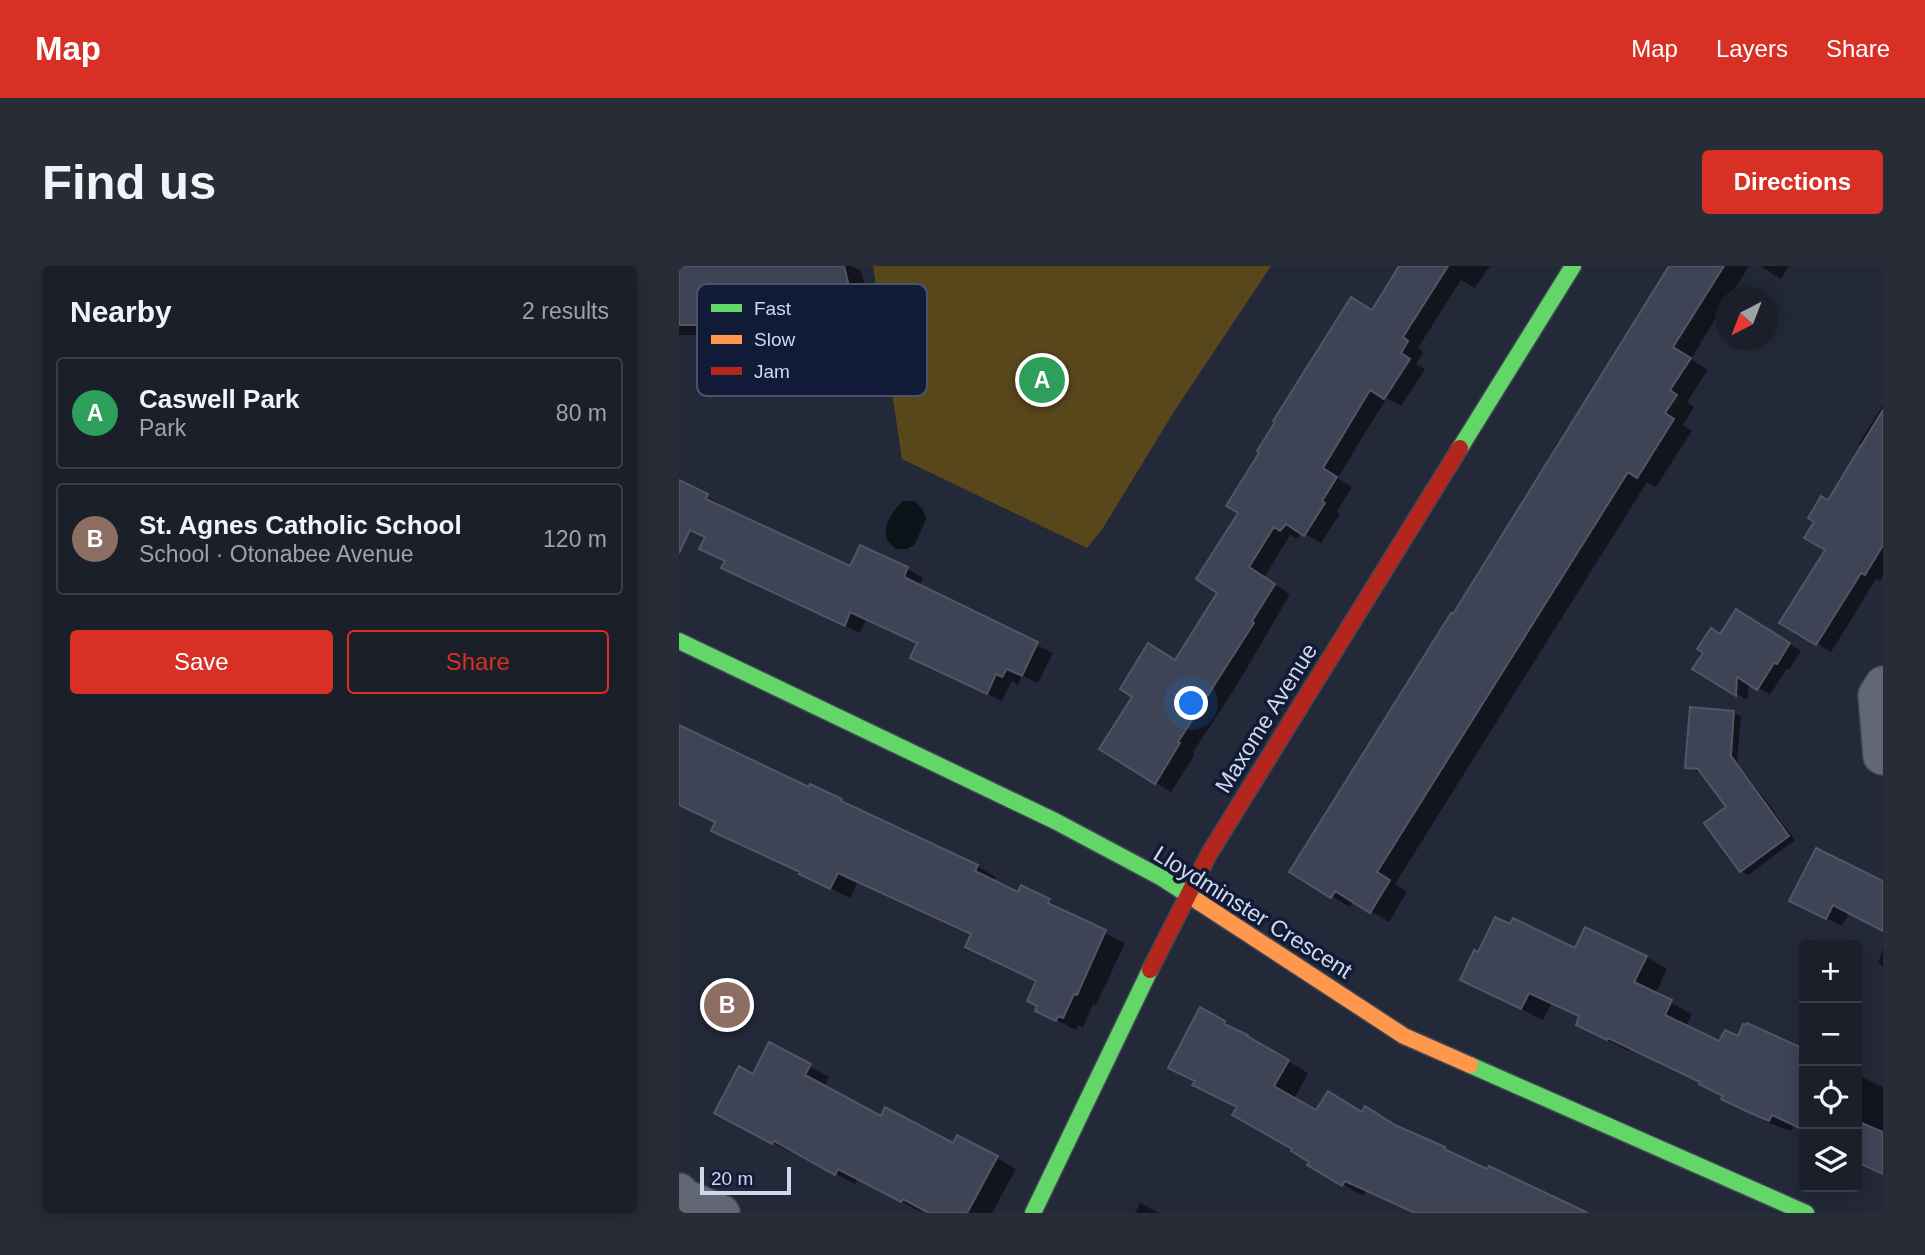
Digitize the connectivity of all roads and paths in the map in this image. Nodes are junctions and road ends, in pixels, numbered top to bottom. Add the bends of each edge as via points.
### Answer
1 (1573, 266) edge
2 (679, 641) edge
3 (1883, 684) edge
4 (1883, 757) edge
5 (1187, 894) junction
6 (679, 1191) edge
7 (722, 1213) edge
8 (1033, 1213) edge
9 (1806, 1213) edge

1 - 5 street, Maxome Avenue
2 - 5 street, Lloydminster Crescent via 1055,821
3 - 4 street via 1876,695
5 - 8 street, Maxome Avenue
5 - 9 street, Lloydminster Crescent via 1404,1036
6 - 7 street

